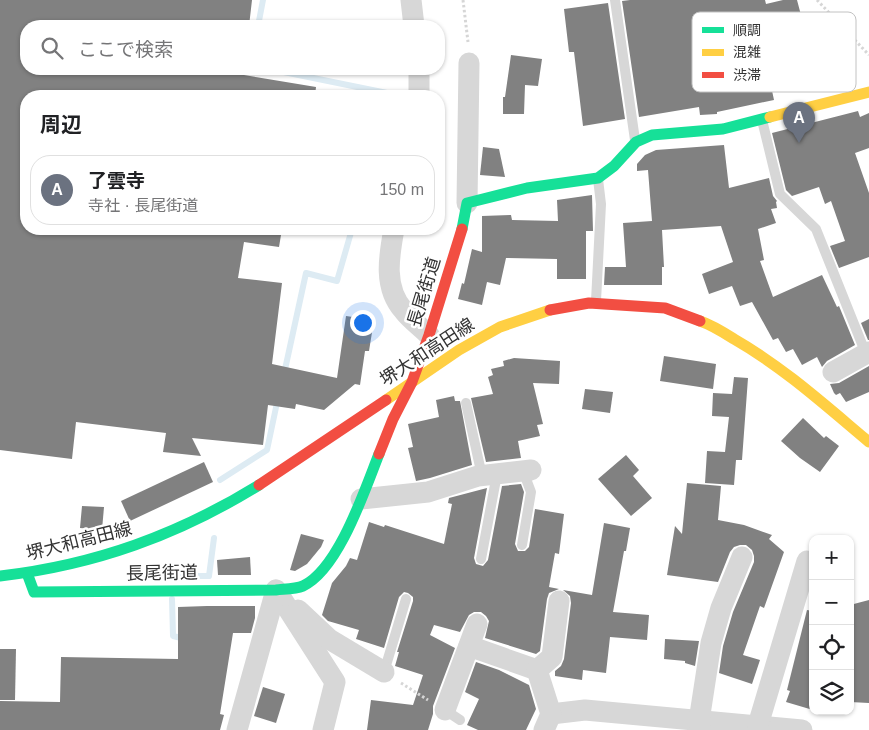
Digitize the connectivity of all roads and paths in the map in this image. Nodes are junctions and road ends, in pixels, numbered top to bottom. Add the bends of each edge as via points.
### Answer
1 (411, 0) edge
2 (463, 0) edge
3 (615, 0) edge
4 (817, 0) edge
5 (828, 12) edge
6 (413, 20) edge
7 (856, 41) edge
8 (869, 55) edge
9 (470, 63) joint
10 (419, 75) edge
11 (418, 90) edge
12 (869, 92) edge
13 (762, 119) junction
14 (636, 142) junction
15 (598, 178) junction
16 (467, 203) junction
17 (393, 235) edge
18 (596, 304) junction
19 (429, 335) junction
20 (867, 353) edge
21 (833, 372) dead end
22 (412, 382) junction
23 (466, 403) dead end
24 (869, 442) edge
25 (527, 470) joint
26 (490, 475) junction
27 (361, 499) junction
28 (522, 545) dead end
29 (742, 557) dead end
30 (481, 558) dead end
31 (807, 561) dead end
32 (27, 573) junction
33 (0, 576) edge
34 (276, 590) junction
35 (406, 599) dead end
36 (559, 601) dead end
37 (477, 624) dead end
38 (469, 646) junction
39 (537, 670) junction
40 (384, 672) junction
41 (452, 715) joint
42 (547, 722) edge
43 (699, 725) edge
44 (758, 725) junction
45 (237, 730) edge
46 (323, 730) edge
47 (802, 730) edge

1 - 6 street
2 - 9 path
3 - 14 lane
4 - 5 path
7 - 8 path
9 - 16 street
10 - 11 street
12 - 13 street
13 - 14 street via 723,129 652,135
13 - 20 lane via 780,194 816,229
14 - 15 street
15 - 16 street via 527,188
15 - 18 lane via 601,204
16 - 19 street, 長尾街道 via 465,220
17 - 19 street via 388,261 390,288 402,310
18 - 22 street, 堺大和高田線 via 543,312 500,327
18 - 24 street, 堺大和高田線 via 665,308 709,324 754,351
19 - 22 street, 長尾街道
20 - 21 street
22 - 27 street, 長尾街道 via 393,419
22 - 32 street, 堺大和高田線 via 289,466 182,527 91,560
23 - 26 lane
25 - 26 street
25 - 28 lane via 531,492
26 - 27 street via 428,492
26 - 30 lane
27 - 34 street, 長尾街道 via 334,556 317,576 302,586
29 - 43 street via 710,643
31 - 44 street
32 - 33 street, 堺大和高田線
32 - 34 street, 長尾街道 via 34,592
34 - 40 street via 329,639
34 - 45 street
34 - 46 street via 335,682
35 - 40 lane
36 - 39 street via 552,657
37 - 38 street
38 - 39 street
38 - 41 street
39 - 42 street
40 - 41 path
42 - 43 street via 585,710
43 - 44 street
44 - 47 street

